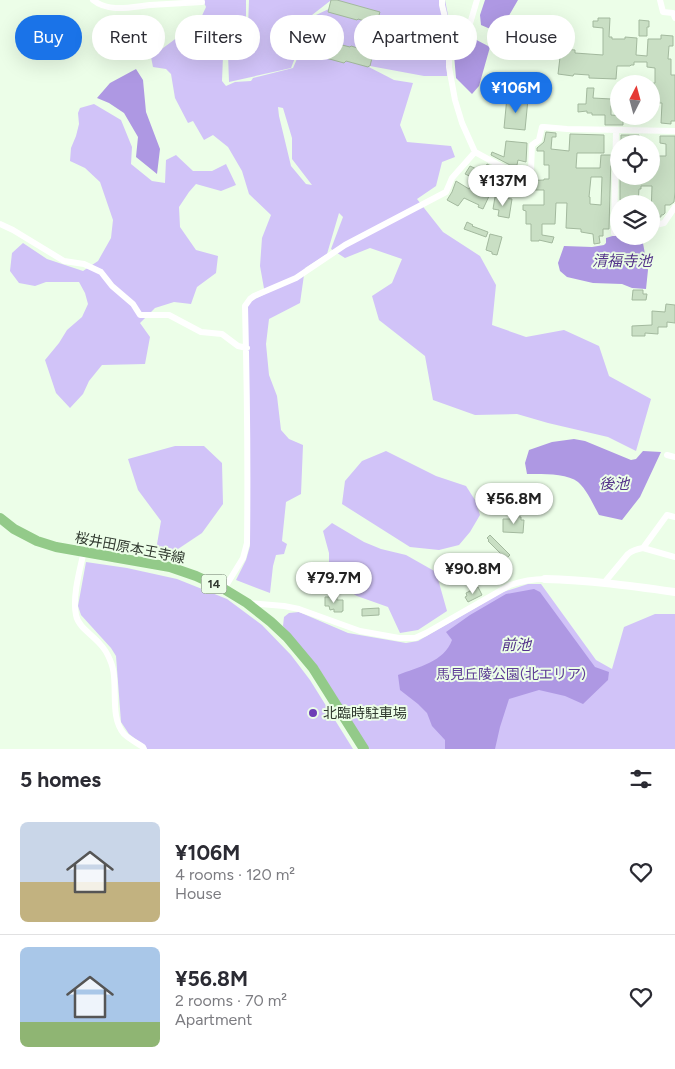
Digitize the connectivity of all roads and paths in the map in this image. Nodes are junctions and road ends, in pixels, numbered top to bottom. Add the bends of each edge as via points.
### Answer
1 (93, 0) edge
2 (442, 0) edge
3 (477, 0) edge
4 (660, 0) edge
5 (202, 2) dead end
6 (444, 15) edge
7 (473, 15) edge
8 (675, 18) edge
9 (449, 60) edge
10 (616, 130) junction
11 (675, 131) edge
12 (475, 152) junction
13 (615, 195) edge
14 (675, 207) edge
15 (0, 224) edge
16 (660, 224) edge
17 (247, 348) junction
18 (667, 455) dead end
19 (675, 458) edge
20 (675, 517) edge
21 (0, 518) edge
22 (643, 548) junction
23 (84, 551) junction
24 (675, 557) edge
25 (545, 579) joint
26 (604, 582) junction
27 (224, 589) junction
28 (675, 592) edge
29 (247, 603) junction
30 (144, 749) edge
31 (364, 749) edge

1 - 5 street via 107,7 128,9
2 - 6 street
3 - 7 street
4 - 8 street via 663,12 673,13
9 - 12 street via 455,100
10 - 11 street
10 - 12 street via 542,127 540,140 532,145 531,172 509,170
10 - 13 street
12 - 17 street via 452,178 446,192 345,245 296,278 250,299 245,306
14 - 16 street
15 - 17 street via 64,260 101,272 134,304 140,315 169,315 201,332 222,334 238,346
17 - 27 street via 247,543 243,558
18 - 19 street
20 - 22 street via 667,515
21 - 23 main road, 桜井田原本王寺線 / 14 via 37,541
22 - 24 street
22 - 26 street via 632,550
23 - 27 main road, 桜井田原本王寺線 / 14 via 170,567
23 - 30 street via 76,587 75,614 111,661 118,724
25 - 26 street
25 - 29 street via 510,585 426,633 408,639 360,631 284,606
26 - 28 street
27 - 29 main road, 桜井田原本王寺線 / 14
29 - 31 main road, 桜井田原本王寺線 / 14 via 287,637 313,668

